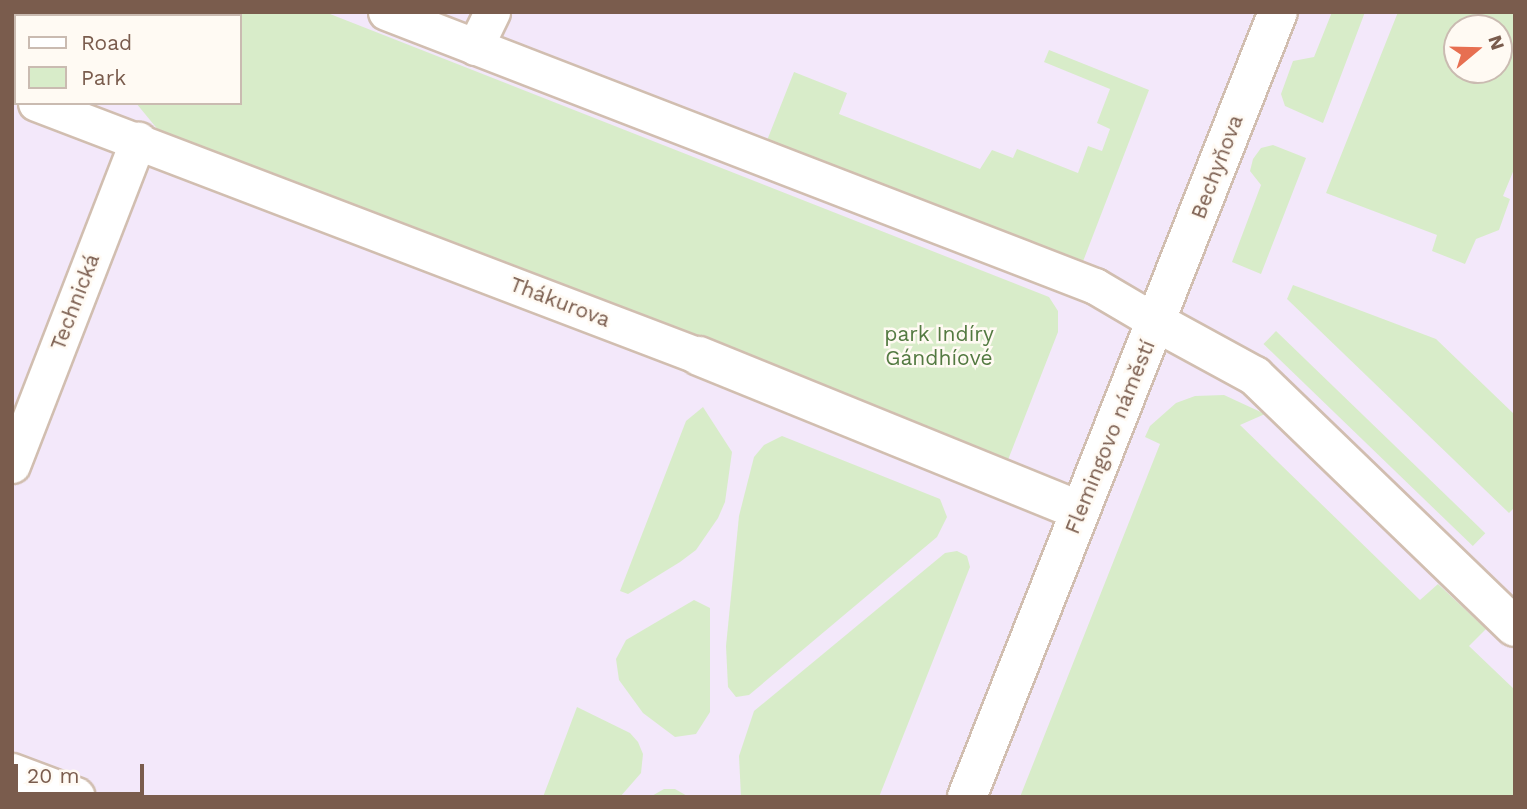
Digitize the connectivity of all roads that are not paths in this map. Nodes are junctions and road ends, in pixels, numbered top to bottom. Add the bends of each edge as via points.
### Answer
1 (386, 12) edge
2 (492, 12) edge
3 (1278, 12) edge
4 (475, 47) junction
5 (48, 105) edge
6 (84, 111) edge
7 (138, 140) junction
8 (1156, 322) junction
9 (699, 356) joint
10 (12, 465) edge
11 (1080, 511) junction
12 (1515, 627) edge
13 (12, 773) edge
14 (76, 797) edge
15 (967, 797) edge

1 - 4 street
2 - 4 street
3 - 8 street, Bechyňova
4 - 8 street via 1095,286
5 - 6 street, Thákurova
6 - 7 street, Thákurova
7 - 9 street, Thákurova
7 - 10 street, Technická
8 - 11 street, Flemingovo náměstí
8 - 12 street, Flemingovo náměstí via 1255,376
9 - 11 street, Thákurova
11 - 15 street, Flemingovo náměstí
13 - 14 street

